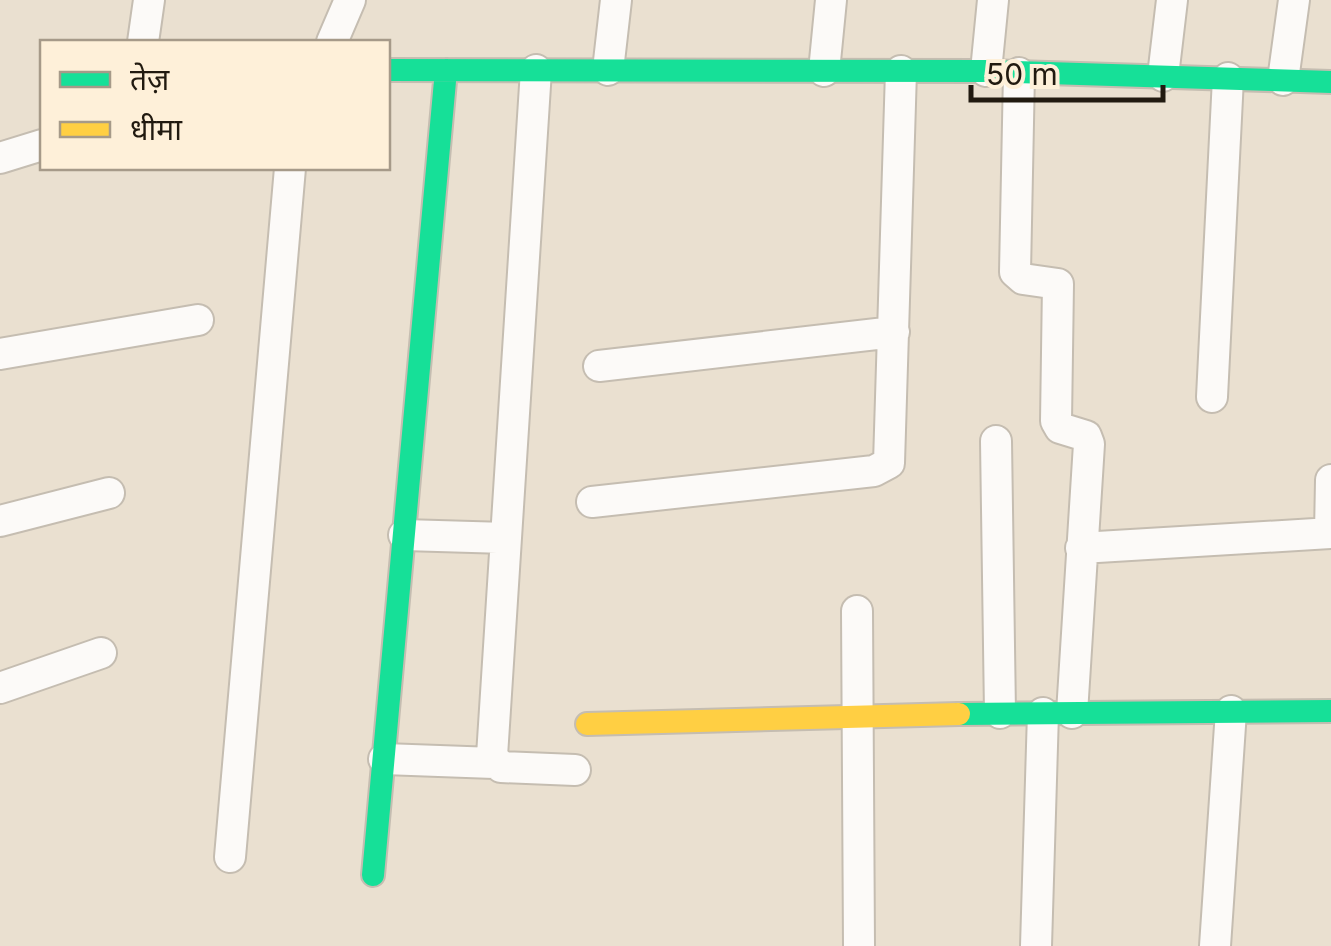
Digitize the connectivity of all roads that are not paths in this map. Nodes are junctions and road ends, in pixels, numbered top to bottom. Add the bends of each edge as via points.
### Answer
1 (149, 0) edge
2 (350, 0) edge
3 (616, 0) edge
4 (831, 0) edge
5 (993, 0) edge
6 (1172, 0) edge
7 (1294, 0) edge
8 (144, 40) edge
9 (333, 40) edge
10 (390, 70) edge
11 (446, 70) junction
12 (536, 70) junction
13 (608, 70) junction
14 (824, 71) junction
15 (986, 71) junction
16 (901, 72) junction
17 (1019, 73) junction
18 (1163, 76) junction
19 (1228, 78) junction
20 (1282, 80) junction
21 (1331, 82) edge
22 (40, 146) edge
23 (0, 158) edge
24 (290, 170) edge
25 (198, 320) dead end
26 (894, 332) junction
27 (1, 347) edge
28 (599, 366) dead end
29 (1212, 397) dead end
30 (996, 440) dead end
31 (1331, 480) edge
32 (110, 494) dead end
33 (592, 502) dead end
34 (0, 521) edge
35 (1331, 533) edge
36 (404, 535) junction
37 (506, 538) junction
38 (1081, 548) junction
39 (857, 611) dead end
40 (101, 653) dead end
41 (0, 688) edge
42 (1231, 710) junction
43 (1331, 712) edge
44 (1000, 713) junction
45 (1057, 713) junction
46 (855, 715) junction
47 (586, 724) dead end
48 (384, 759) junction
49 (494, 763) junction
50 (575, 770) dead end
51 (230, 858) dead end
52 (372, 874) dead end
53 (859, 946) edge
54 (1036, 946) edge
55 (1215, 946) edge

1 - 8 street
2 - 9 street
3 - 13 street
4 - 14 street
5 - 15 street
6 - 18 street
7 - 20 street
10 - 11 street
11 - 12 street
11 - 36 street
12 - 13 street
12 - 37 street
13 - 14 street
14 - 16 street
15 - 16 street
15 - 17 street
16 - 26 street
17 - 18 street
17 - 38 street via 1014,268 1020,278 1060,287 1056,421 1089,444
18 - 19 street
19 - 20 street
19 - 29 street
20 - 21 street
22 - 23 street
24 - 51 street
25 - 27 street
26 - 28 street
26 - 33 street via 886,467
30 - 44 street
31 - 35 street
32 - 34 street
35 - 38 street
36 - 37 street
36 - 48 street
37 - 49 street
38 - 45 street
39 - 46 street
40 - 41 street
42 - 43 street
42 - 45 street
42 - 55 street
44 - 45 street
44 - 46 street
45 - 54 street
46 - 47 street
46 - 53 street
48 - 49 street
48 - 52 street
49 - 50 street

